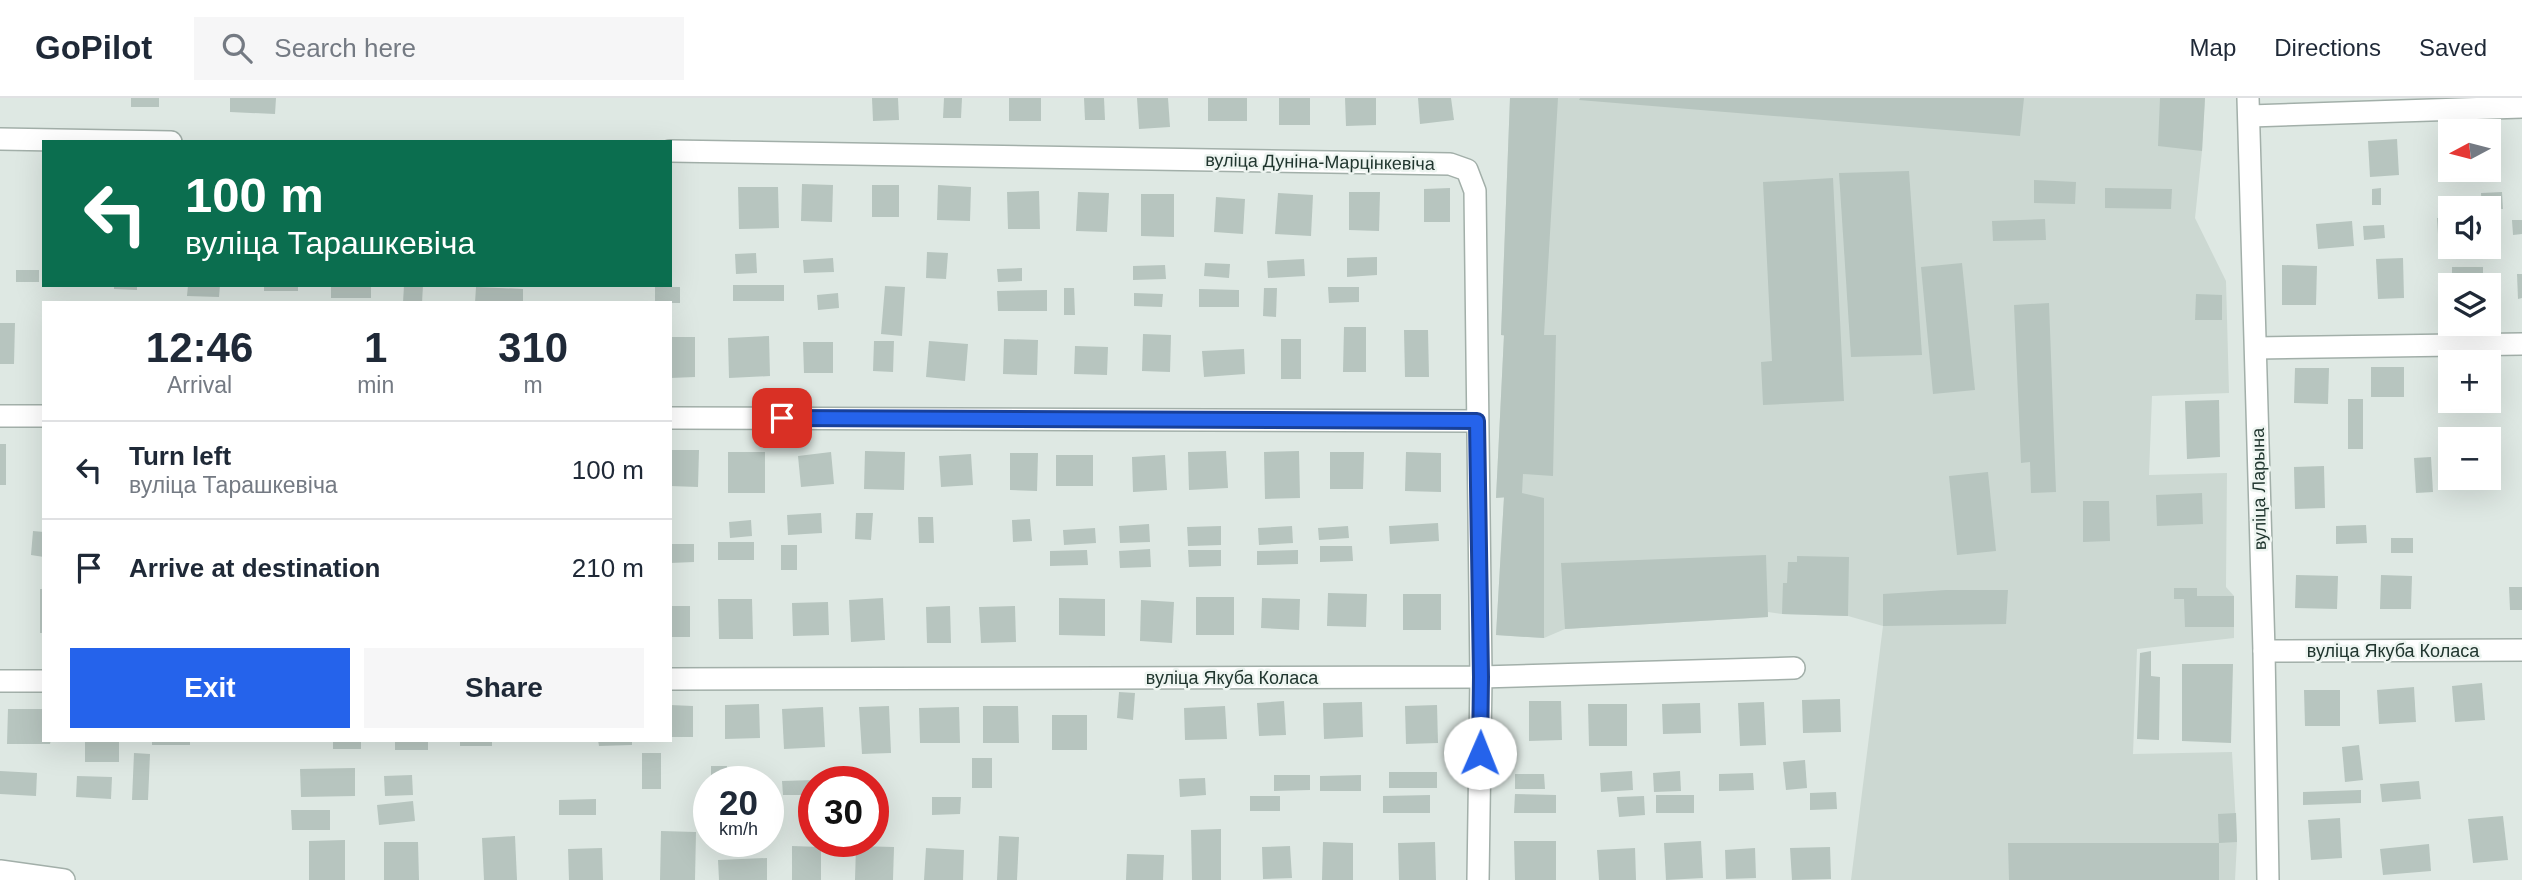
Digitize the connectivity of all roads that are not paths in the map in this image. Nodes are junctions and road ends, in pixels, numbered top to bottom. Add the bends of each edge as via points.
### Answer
1 (2249, 107) edge
2 (2522, 107) edge
3 (0, 139) edge
4 (57, 140) edge
5 (672, 151) edge
6 (2522, 344) edge
7 (2256, 348) junction
8 (0, 416) edge
9 (42, 416) edge
10 (672, 418) edge
11 (1477, 421) junction
12 (2522, 650) edge
13 (2264, 651) junction
14 (1794, 668) dead end
15 (1481, 677) junction
16 (672, 679) edge
17 (0, 681) edge
18 (42, 681) edge
19 (0, 871) edge
20 (64, 880) edge
21 (1478, 880) edge
22 (2269, 880) edge

1 - 2 street
1 - 7 street, вуліца Ларына
3 - 4 street
5 - 11 street, вуліца Дуніна-Марцінкевіча via 1450,164 1467,170 1475,191
6 - 7 street
7 - 13 street, вуліца Ларына
8 - 9 street
10 - 11 street
11 - 15 street, вуліца Дуніна-Марцінкевіча
12 - 13 street, вуліца Якуба Коласа
13 - 22 street, вуліца Ларына
14 - 15 street, вуліца Якуба Коласа
15 - 16 street, вуліца Якуба Коласа
15 - 21 street, вуліца Дуніна-Марцінкевіча
17 - 18 street
19 - 20 street

